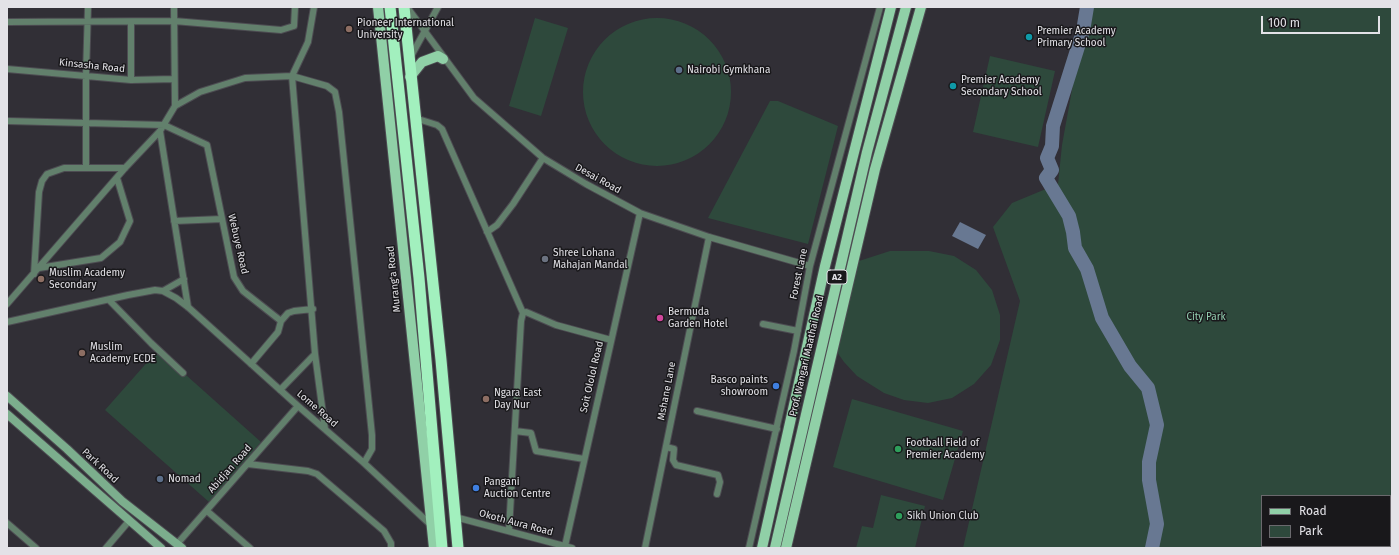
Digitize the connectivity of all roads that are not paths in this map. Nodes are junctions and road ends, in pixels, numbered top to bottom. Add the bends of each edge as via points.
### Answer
1 (88, 7) edge
2 (174, 7) edge
3 (295, 7) edge
4 (314, 7) edge
5 (378, 7) edge
6 (390, 7) edge
7 (406, 7) edge
8 (438, 7) edge
9 (880, 7) edge
10 (892, 7) edge
11 (906, 7) edge
12 (921, 7) edge
13 (7, 22) edge
14 (88, 22) junction
15 (131, 22) junction
16 (174, 22) junction
17 (425, 33) junction
18 (443, 58) junction
19 (408, 60) junction
20 (7, 69) edge
21 (86, 75) junction
22 (292, 76) junction
23 (410, 77) junction
24 (174, 79) junction
25 (131, 80) junction
26 (175, 106) junction
27 (415, 118) junction
28 (7, 121) edge
29 (86, 123) junction
30 (164, 125) junction
31 (160, 131) junction
32 (543, 158) junction
33 (86, 168) junction
34 (125, 168) junction
35 (117, 178) junction
36 (640, 213) junction
37 (222, 220) junction
38 (174, 221) junction
39 (487, 232) junction
40 (709, 237) junction
41 (810, 266) junction
42 (39, 268) junction
43 (34, 274) junction
44 (184, 279) junction
45 (163, 291) junction
46 (109, 300) junction
47 (7, 304) edge
48 (188, 307) junction
49 (313, 309) junction
50 (523, 313) junction
51 (281, 321) junction
52 (7, 322) edge
53 (763, 324) dead end
54 (798, 331) junction
55 (611, 340) junction
56 (315, 354) junction
57 (251, 364) junction
58 (183, 373) dead end
59 (280, 390) junction
60 (7, 396) edge
61 (298, 406) junction
62 (697, 411) dead end
63 (7, 414) edge
64 (325, 429) junction
65 (776, 429) junction
66 (515, 430) junction
67 (62, 444) junction
68 (666, 447) junction
69 (52, 454) junction
70 (584, 458) junction
71 (364, 463) junction
72 (248, 464) junction
73 (717, 494) dead end
74 (206, 511) junction
75 (455, 517) junction
76 (129, 521) junction
77 (7, 523) edge
78 (432, 526) junction
79 (509, 530) junction
80 (179, 546) edge
81 (569, 547) edge
82 (36, 548) edge
83 (106, 548) edge
84 (161, 548) edge
85 (250, 548) edge
86 (391, 548) edge
87 (434, 548) edge
88 (442, 548) edge
89 (458, 548) edge
90 (645, 548) edge
91 (749, 548) edge
92 (762, 548) edge
93 (775, 548) edge
94 (786, 548) edge

1 - 14 street
2 - 16 street
3 - 16 street via 294,26 281,30
4 - 22 street via 308,42
5 - 78 main road, Murang'a Road
6 - 88 highway via 421,301
7 - 17 street, Desai Road
7 - 19 highway
8 - 17 street
9 - 41 street, Forest Lane
10 - 92 main road, Prof. Wangari Maathai Road / A2 via 825,266
11 - 93 main road, Prof. Wangari Maathai Road / A2 via 867,152
12 - 94 main road via 874,170
13 - 14 street
14 - 15 street
14 - 21 street
15 - 16 street
15 - 25 street
16 - 24 street
17 - 18 street, Desai Road
17 - 19 street
18 - 23 main road via 438,56 422,62
18 - 32 street, Desai Road via 474,98
19 - 23 highway
20 - 21 street, Kinsasha Road
21 - 25 street, Kinsasha Road
21 - 29 street
22 - 26 street via 244,78 200,92
22 - 49 street
22 - 71 street via 311,80 332,89 339,112 372,435 371,454
23 - 27 highway
24 - 25 street, Kinsasha Road
24 - 26 street
26 - 30 street
27 - 39 street via 442,129
27 - 75 highway
28 - 29 street
29 - 30 street
29 - 33 street
30 - 31 street
30 - 37 street, Webuye Road via 206,145
31 - 34 street
31 - 38 street
32 - 36 street, Desai Road
32 - 39 street via 513,204 497,225
33 - 34 street
33 - 43 street via 56,170 47,174 42,181 39,192
34 - 35 street
35 - 42 street
35 - 42 street via 130,221 120,242 101,258
36 - 40 street, Desai Road
36 - 55 street, Soit Ololol Road
37 - 38 street
37 - 51 street, Webuye Road via 234,277 238,284
38 - 44 street
39 - 50 street
40 - 41 street, Desai Road
40 - 68 street, Mshane Lane
41 - 54 street, Forest Lane
42 - 43 street
43 - 47 street
44 - 45 street
44 - 48 street
45 - 46 street
45 - 48 street, Lome Road
46 - 52 street
46 - 58 street
48 - 57 street, Lome Road
49 - 51 street via 294,311
49 - 56 street
50 - 55 street
50 - 66 street
51 - 57 street via 278,332
53 - 54 street
54 - 65 street, Forest Lane
55 - 70 street, Soit Ololol Road
56 - 59 street
56 - 64 street
57 - 59 street, Lome Road
59 - 61 street, Lome Road
60 - 67 main road, Park Road
61 - 64 street, Lome Road
61 - 72 street, Abidjan Road
62 - 65 street
63 - 69 main road
64 - 71 street, Lome Road
65 - 91 street, Forest Lane
66 - 70 street via 531,433 536,450
66 - 79 street
67 - 69 street
67 - 80 main road, Park Road via 122,501
68 - 73 street via 674,449 673,460 676,466 718,475 720,482
68 - 90 street, Mshane Lane
69 - 76 main road
70 - 81 street, Soit Ololol Road
71 - 78 street, Lome Road
72 - 74 street, Abidjan Road
72 - 86 street via 304,470 317,474 384,531
74 - 80 street, Abidjan Road
74 - 85 street
75 - 79 street, Okoth Aura Road
75 - 89 highway
76 - 83 street
76 - 84 main road
77 - 82 street
78 - 87 main road, Murang'a Road
79 - 81 street, Okoth Aura Road

